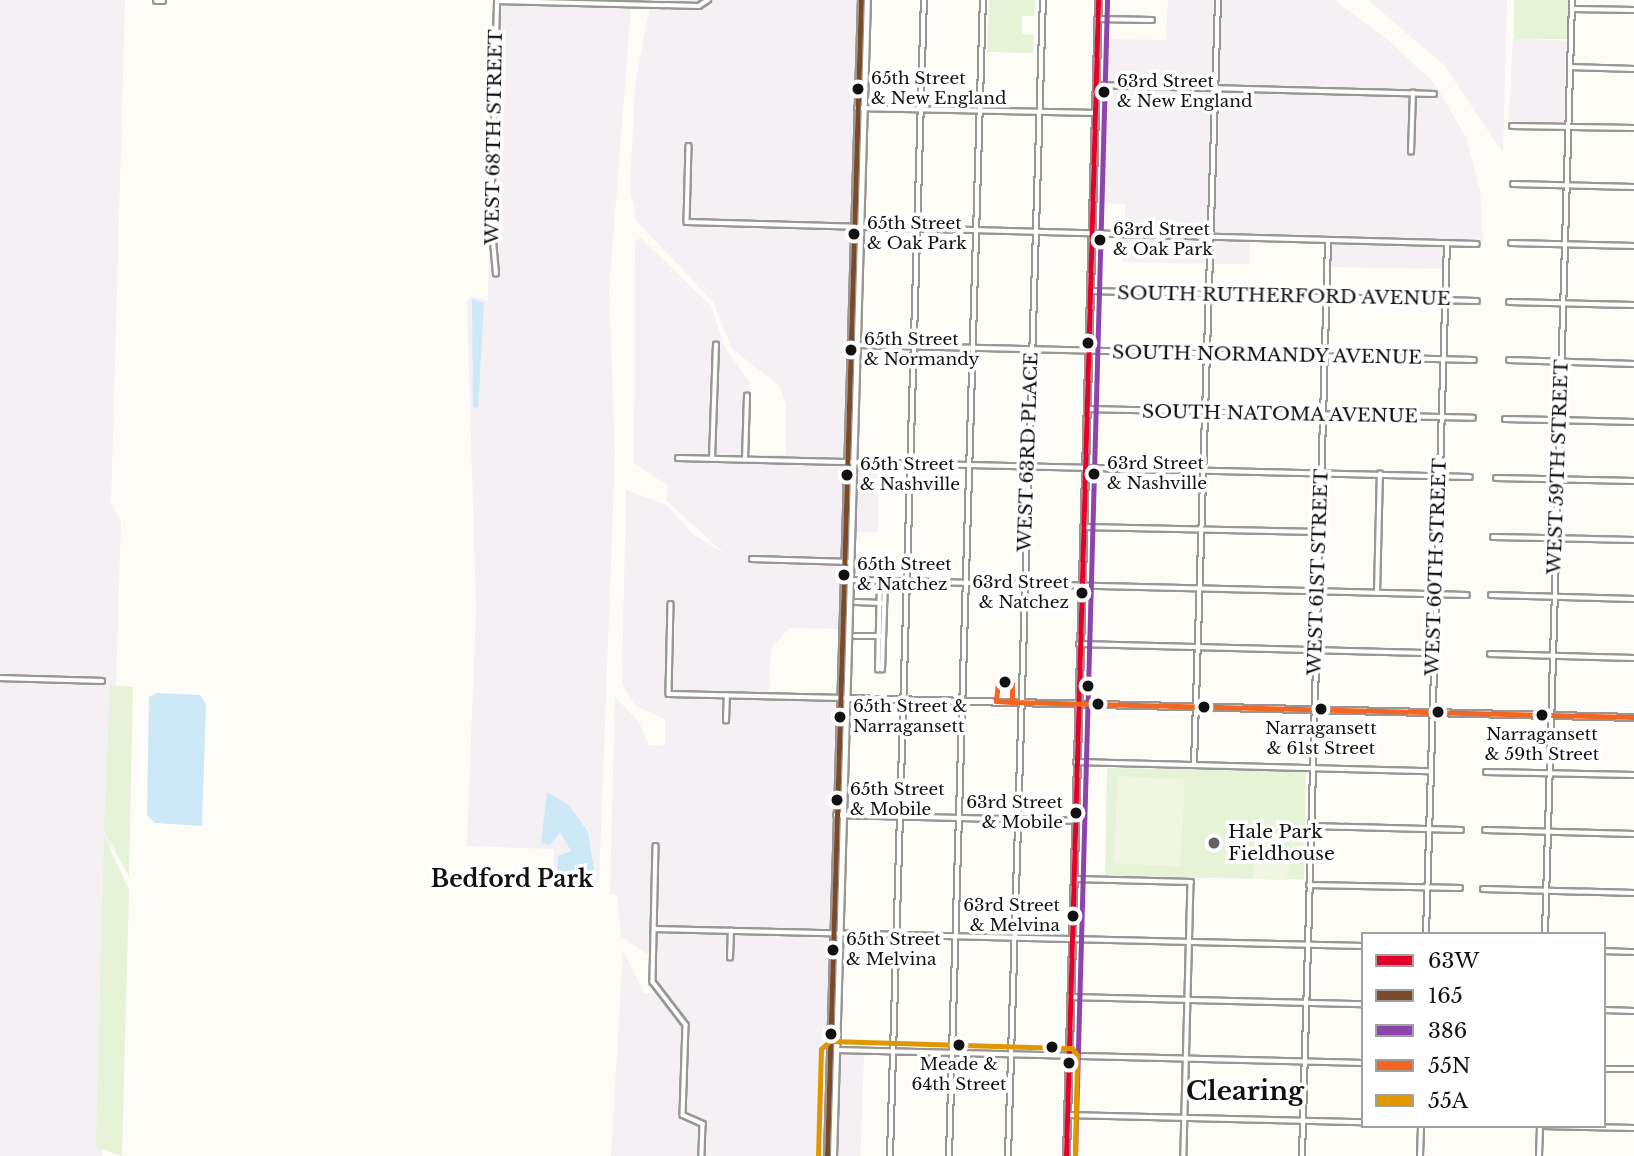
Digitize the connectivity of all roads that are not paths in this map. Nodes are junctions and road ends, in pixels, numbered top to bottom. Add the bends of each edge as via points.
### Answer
1 (156, 0) edge
2 (162, 0) edge
3 (497, 0) edge
4 (708, 0) edge
5 (861, 0) edge
6 (867, 0) edge
7 (924, 0) edge
8 (983, 0) edge
9 (1042, 0) edge
10 (1098, 0) edge
11 (1218, 0) edge
12 (1572, 0) edge
13 (1572, 9) junction
14 (1634, 10) edge
15 (1097, 19) junction
16 (1152, 20) dead end
17 (1570, 67) junction
18 (1634, 69) edge
19 (1096, 85) junction
20 (1215, 88) junction
21 (1413, 93) junction
22 (1434, 94) dead end
23 (861, 108) junction
24 (921, 110) junction
25 (979, 111) junction
26 (1039, 112) junction
27 (1095, 113) junction
28 (1512, 126) dead end
29 (1568, 127) junction
30 (1634, 128) edge
31 (689, 146) dead end
32 (1411, 152) dead end
33 (1513, 184) dead end
34 (1566, 185) junction
35 (1634, 187) edge
36 (853, 227) junction
37 (861, 227) junction
38 (917, 228) junction
39 (975, 230) junction
40 (1035, 231) junction
41 (1093, 234) junction
42 (1210, 237) junction
43 (1328, 240) junction
44 (1447, 243) junction
45 (1511, 243) dead end
46 (1477, 244) dead end
47 (1564, 244) junction
48 (1634, 246) edge
49 (496, 274) dead end
50 (1091, 291) junction
51 (1209, 295) junction
52 (1327, 297) junction
53 (1445, 300) junction
54 (1477, 301) dead end
55 (1509, 302) dead end
56 (1563, 303) junction
57 (1634, 305) edge
58 (716, 345) dead end
59 (854, 345) junction
60 (913, 346) junction
61 (972, 348) junction
62 (1031, 349) junction
63 (1089, 350) junction
64 (1207, 353) junction
65 (1325, 356) junction
66 (1443, 359) junction
67 (1474, 360) dead end
68 (1509, 360) dead end
69 (1561, 362) junction
70 (1634, 364) edge
71 (747, 396) dead end
72 (1087, 409) junction
73 (1205, 412) junction
74 (1323, 415) junction
75 (1441, 417) junction
76 (1473, 418) dead end
77 (1505, 419) dead end
78 (1559, 420) junction
79 (1634, 422) edge
80 (678, 458) dead end
81 (712, 459) junction
82 (745, 460) junction
83 (850, 463) junction
84 (909, 464) junction
85 (968, 465) junction
86 (1028, 467) junction
87 (1085, 468) junction
88 (1203, 470) junction
89 (1321, 473) junction
90 (1380, 474) junction
91 (1439, 476) junction
92 (1470, 477) dead end
93 (1496, 478) dead end
94 (1557, 479) junction
95 (1634, 481) edge
96 (1083, 527) junction
97 (1201, 529) junction
98 (1319, 532) junction
99 (1493, 537) dead end
100 (1556, 538) junction
101 (1634, 540) edge
102 (752, 559) dead end
103 (843, 561) junction
104 (851, 562) junction
105 (843, 580) junction
106 (850, 580) junction
107 (883, 580) junction
108 (906, 581) junction
109 (964, 582) junction
110 (1024, 584) junction
111 (1081, 585) junction
112 (1199, 588) junction
113 (1317, 591) junction
114 (1377, 593) junction
115 (1435, 594) junction
116 (1467, 595) dead end
117 (1491, 595) dead end
118 (1554, 597) junction
119 (1634, 599) edge
120 (856, 602) dead end
121 (882, 603) junction
122 (671, 604) dead end
123 (855, 636) dead end
124 (881, 636) junction
125 (1079, 644) junction
126 (1197, 647) junction
127 (1315, 650) junction
128 (1434, 653) junction
129 (1490, 654) dead end
130 (1552, 656) junction
131 (1634, 658) edge
132 (880, 670) dead end
133 (0, 678) edge
134 (102, 681) dead end
135 (727, 696) junction
136 (838, 698) junction
137 (847, 698) junction
138 (902, 699) junction
139 (960, 700) junction
140 (1020, 702) junction
141 (1077, 703) junction
142 (1195, 706) junction
143 (1314, 709) junction
144 (1432, 712) junction
145 (1550, 715) junction
146 (1634, 717) edge
147 (726, 720) dead end
148 (1076, 762) junction
149 (1194, 765) junction
150 (1312, 768) junction
151 (1430, 771) junction
152 (1486, 772) dead end
153 (1549, 773) junction
154 (1634, 775) edge
155 (840, 815) junction
156 (899, 817) junction
157 (957, 818) junction
158 (1017, 820) junction
159 (1074, 821) junction
160 (1311, 826) junction
161 (1429, 829) junction
162 (1461, 830) dead end
163 (1485, 830) dead end
164 (1547, 831) junction
165 (1634, 834) edge
166 (656, 846) dead end
167 (1073, 879) junction
168 (1309, 885) junction
169 (1427, 888) junction
170 (1460, 888) dead end
171 (1483, 889) dead end
172 (1546, 891) junction
173 (1634, 893) edge
174 (654, 929) junction
175 (731, 931) junction
176 (836, 932) junction
177 (1426, 932) edge
178 (1545, 932) edge
179 (896, 934) junction
180 (954, 935) junction
181 (1014, 937) junction
182 (1071, 938) junction
183 (1190, 942) junction
184 (1307, 944) junction
185 (1361, 946) edge
186 (1606, 951) edge
187 (1634, 951) edge
188 (730, 958) dead end
189 (1070, 997) junction
190 (1188, 999) junction
191 (1306, 1003) junction
192 (1361, 1004) edge
193 (1606, 1010) edge
194 (1634, 1011) edge
195 (833, 1050) junction
196 (893, 1052) junction
197 (951, 1053) junction
198 (1010, 1055) junction
199 (1068, 1056) junction
200 (1187, 1059) junction
201 (1304, 1062) junction
202 (1361, 1063) edge
203 (1606, 1069) edge
204 (1634, 1069) edge
205 (832, 1083) junction
206 (1067, 1115) junction
207 (1185, 1118) junction
208 (1303, 1121) junction
209 (1361, 1122) edge
210 (1606, 1127) edge
211 (1421, 1128) edge
212 (1541, 1128) edge
213 (1634, 1128) edge
214 (702, 1156) edge
215 (827, 1156) edge
216 (833, 1156) edge
217 (890, 1156) edge
218 (949, 1156) edge
219 (1008, 1156) edge
220 (1066, 1156) edge
221 (1184, 1156) edge
222 (1302, 1156) edge
223 (1420, 1156) edge
224 (1539, 1156) edge

1 - 2 street
3 - 4 street via 699,6
3 - 49 street, WEST 68TH STREET via 491,219
5 - 23 street
6 - 23 street
7 - 24 street
8 - 25 street
9 - 26 street, WEST 63RD PLACE
10 - 15 main road
11 - 20 street
12 - 13 street, WEST 59TH STREET
13 - 14 street
13 - 17 street, WEST 59TH STREET
15 - 16 street
15 - 19 main road
17 - 18 street
17 - 29 street, WEST 59TH STREET
19 - 20 street
19 - 27 main road
20 - 21 street
20 - 42 street
21 - 22 street
21 - 32 street
23 - 24 street
23 - 36 street
23 - 37 street
24 - 25 street
24 - 38 street
25 - 26 street
25 - 39 street
26 - 27 street
26 - 40 street, WEST 63RD PLACE
27 - 41 main road
28 - 29 street
29 - 30 street
29 - 34 street, WEST 59TH STREET
31 - 36 street via 687,222
33 - 34 street
34 - 35 street
34 - 47 street, WEST 59TH STREET
36 - 37 street
36 - 59 street
37 - 38 street
37 - 59 street
38 - 39 street
38 - 60 street
39 - 40 street
39 - 61 street
40 - 41 street
40 - 62 street, WEST 63RD PLACE
41 - 42 street
41 - 50 main road
42 - 43 street
42 - 51 street
43 - 44 street
43 - 52 street, WEST 61ST STREET
44 - 46 street
44 - 53 street, WEST 60TH STREET
45 - 47 street
47 - 48 street
47 - 56 street, WEST 59TH STREET
50 - 51 street, SOUTH RUTHERFORD AVENUE
50 - 63 main road
51 - 52 street, SOUTH RUTHERFORD AVENUE
51 - 64 street
52 - 53 street, SOUTH RUTHERFORD AVENUE
52 - 65 street, WEST 61ST STREET
53 - 54 street, SOUTH RUTHERFORD AVENUE
53 - 66 street, WEST 60TH STREET
55 - 56 street
56 - 57 street
56 - 69 street, WEST 59TH STREET
58 - 81 street
59 - 60 street, SOUTH NORMANDY AVENUE
59 - 83 street
60 - 61 street, SOUTH NORMANDY AVENUE
60 - 84 street
61 - 62 street, SOUTH NORMANDY AVENUE
61 - 85 street
62 - 63 street, SOUTH NORMANDY AVENUE
62 - 86 street, WEST 63RD PLACE
63 - 64 street, SOUTH NORMANDY AVENUE
63 - 72 main road
64 - 65 street, SOUTH NORMANDY AVENUE
64 - 73 street
65 - 66 street, SOUTH NORMANDY AVENUE
65 - 74 street, WEST 61ST STREET
66 - 67 street, SOUTH NORMANDY AVENUE
66 - 75 street, WEST 60TH STREET
68 - 69 street
69 - 70 street
69 - 78 street, WEST 59TH STREET
71 - 82 street
72 - 73 street, SOUTH NATOMA AVENUE
72 - 87 main road
73 - 74 street, SOUTH NATOMA AVENUE
73 - 88 street
74 - 75 street, SOUTH NATOMA AVENUE
74 - 89 street, WEST 61ST STREET
75 - 76 street, SOUTH NATOMA AVENUE
75 - 91 street, WEST 60TH STREET
77 - 78 street
78 - 79 street
78 - 94 street, WEST 59TH STREET
80 - 81 street
81 - 82 street
82 - 83 street
83 - 84 street
83 - 103 street
83 - 104 street
84 - 85 street
84 - 108 street
85 - 86 street
85 - 109 street
86 - 87 street
86 - 110 street, WEST 63RD PLACE
87 - 88 street
87 - 96 main road
88 - 89 street
88 - 97 street
89 - 90 street
89 - 98 street, WEST 61ST STREET
90 - 91 street
90 - 114 street
91 - 92 street
91 - 115 street, WEST 60TH STREET
93 - 94 street
94 - 95 street
94 - 100 street, WEST 59TH STREET
96 - 97 street
96 - 111 main road
97 - 98 street
97 - 112 street
98 - 113 street, WEST 61ST STREET
99 - 100 street
100 - 101 street
100 - 118 street, WEST 59TH STREET
102 - 103 street
103 - 104 street
103 - 105 street
104 - 106 street
105 - 106 street
105 - 136 street
106 - 107 street
106 - 137 street
107 - 108 street
107 - 121 street
108 - 109 street
108 - 138 street
109 - 110 street
109 - 139 street
110 - 111 street
110 - 140 street, WEST 63RD PLACE
111 - 112 street
111 - 125 main road
112 - 113 street
112 - 126 street
113 - 114 street
113 - 127 street, WEST 61ST STREET
114 - 115 street
115 - 116 street
115 - 128 street, WEST 60TH STREET
117 - 118 street
118 - 119 street
118 - 130 street, WEST 59TH STREET
120 - 121 street
121 - 124 street
122 - 135 street via 669,694
123 - 124 street
124 - 132 street
125 - 126 street
125 - 141 main road
126 - 127 street
126 - 142 street
127 - 128 street
127 - 143 street, WEST 61ST STREET
128 - 144 street, WEST 60TH STREET
129 - 130 street
130 - 131 street
130 - 145 street, WEST 59TH STREET
133 - 134 street
135 - 136 street
135 - 147 street
136 - 137 street
136 - 155 street
137 - 138 street
137 - 155 street
138 - 139 street
138 - 156 street
139 - 140 street
139 - 157 street
140 - 141 street
140 - 158 street, WEST 63RD PLACE
141 - 142 street
141 - 148 main road
142 - 143 street
142 - 149 street
143 - 144 street
143 - 150 street, WEST 61ST STREET
144 - 145 street
144 - 151 street, WEST 60TH STREET
145 - 146 street
145 - 153 street, WEST 59TH STREET
148 - 149 street
148 - 159 main road
149 - 150 street
150 - 151 street
150 - 160 street, WEST 61ST STREET
151 - 161 street, WEST 60TH STREET
152 - 153 street
153 - 154 street
153 - 164 street, WEST 59TH STREET
155 - 156 street
155 - 176 street
156 - 157 street
156 - 179 street
157 - 158 street
157 - 180 street
158 - 159 street
158 - 181 street, WEST 63RD PLACE
159 - 167 main road
160 - 161 street
160 - 168 street, WEST 61ST STREET
161 - 162 street
161 - 169 street, WEST 60TH STREET
163 - 164 street
164 - 165 street
164 - 172 street, WEST 59TH STREET
166 - 174 street
167 - 182 main road
167 - 183 street via 1191,882
168 - 169 street
168 - 184 street, WEST 61ST STREET
169 - 170 street
169 - 177 street, WEST 60TH STREET
171 - 172 street
172 - 173 street
172 - 178 street, WEST 59TH STREET
174 - 175 street
174 - 214 street via 653,982 686,1026 686,1121 703,1124
175 - 176 street
175 - 188 street
176 - 179 street
176 - 195 street
179 - 180 street
179 - 196 street
180 - 181 street
180 - 197 street
181 - 182 street
181 - 198 street, WEST 63RD PLACE
182 - 183 street
182 - 189 main road
183 - 184 street
183 - 190 street
184 - 185 street
184 - 191 street, WEST 61ST STREET
186 - 187 street
189 - 190 street
189 - 199 main road
190 - 191 street
190 - 200 street
191 - 192 street
191 - 201 street, WEST 61ST STREET
193 - 194 street
195 - 196 street
195 - 205 street
196 - 197 street
196 - 217 street
197 - 198 street
197 - 218 street
198 - 199 street
198 - 219 street, WEST 63RD PLACE
199 - 200 street
199 - 206 main road
200 - 201 street
200 - 207 street
201 - 202 street
201 - 208 street, WEST 61ST STREET
203 - 204 street
205 - 215 street
205 - 216 street
206 - 207 street
206 - 220 main road
207 - 208 street
207 - 221 street
208 - 209 street
208 - 222 street, WEST 61ST STREET
210 - 213 street
211 - 223 street
212 - 224 street

